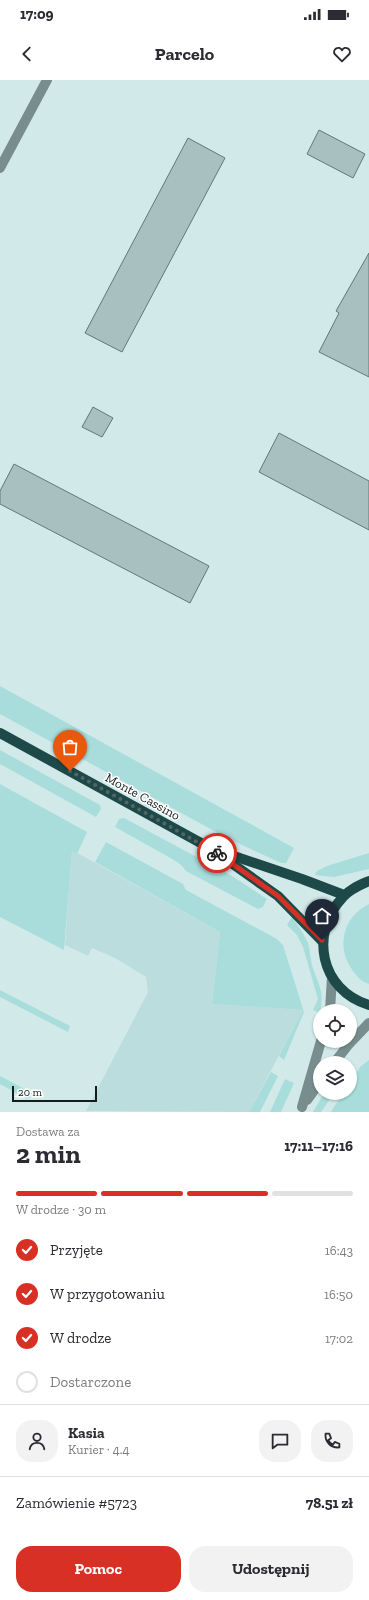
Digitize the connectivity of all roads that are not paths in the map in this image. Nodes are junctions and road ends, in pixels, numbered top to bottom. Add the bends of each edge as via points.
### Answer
1 (47, 80) edge
2 (0, 168) edge
3 (0, 733) edge
4 (210, 848) junction
5 (369, 882) edge
6 (344, 895) junction
7 (322, 940) junction
8 (332, 977) junction
9 (330, 1004) edge
10 (369, 1005) edge
11 (369, 1023) edge
12 (319, 1048) edge
13 (340, 1056) edge
14 (313, 1092) edge
15 (301, 1109) edge

1 - 2 street
3 - 4 main road, Monte Cassino
4 - 6 main road, Monte Cassino via 302,878
4 - 7 main road, Monte Cassino via 278,896
5 - 6 main road
6 - 7 main road via 333,908
7 - 8 main road via 326,966
8 - 9 street
8 - 10 main road via 354,999
11 - 13 street
12 - 15 street
14 - 15 street

